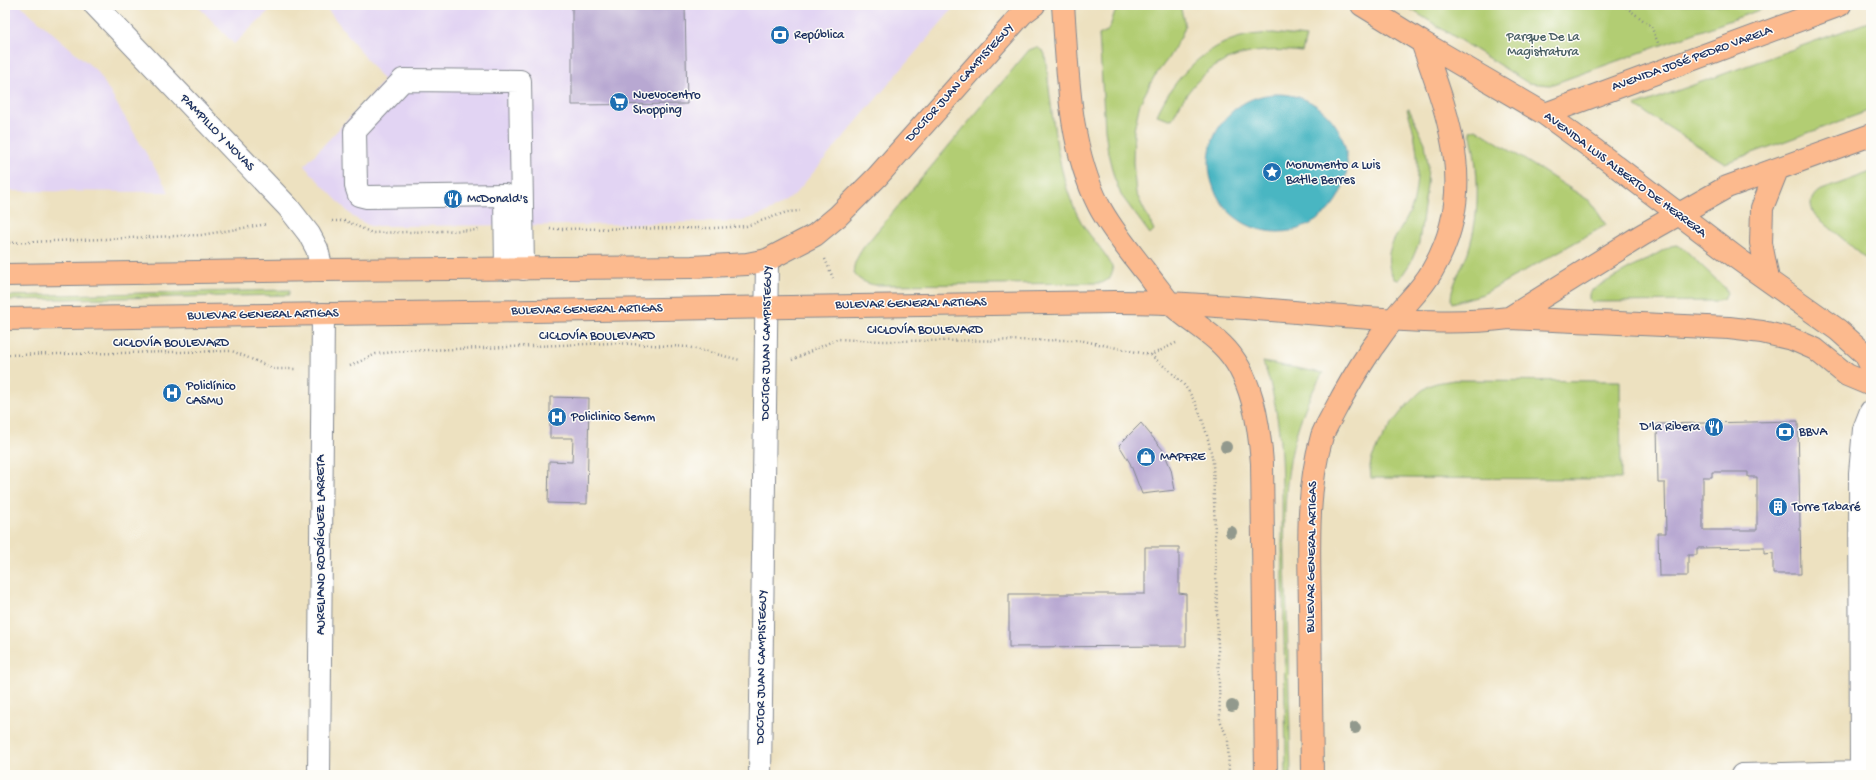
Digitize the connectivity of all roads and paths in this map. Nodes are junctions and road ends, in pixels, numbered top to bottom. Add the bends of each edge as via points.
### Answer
1 (95, 5) edge
2 (1034, 5) edge
3 (1063, 5) edge
4 (1362, 5) edge
5 (1623, 5) edge
6 (1840, 5) edge
7 (1422, 42) junction
8 (1666, 68) junction
9 (1545, 114) junction
10 (1871, 135) edge
11 (1777, 170) junction
12 (1680, 214) junction
13 (300, 222) junction
14 (514, 230) junction
15 (816, 234) junction
16 (5, 243) edge
17 (767, 260) junction
18 (514, 269) junction
19 (322, 270) junction
20 (5, 275) edge
21 (1768, 279) junction
22 (1169, 302) junction
23 (767, 307) junction
24 (323, 314) junction
25 (1509, 318) junction
26 (5, 319) edge
27 (1392, 320) junction
28 (1204, 328) junction
29 (5, 355) edge
30 (1151, 356) junction
31 (767, 362) junction
32 (1871, 366) edge
33 (322, 369) junction
34 (1871, 385) edge
35 (1871, 411) edge
36 (1861, 773) edge
37 (319, 775) edge
38 (760, 775) edge
39 (1229, 775) edge
40 (1266, 775) edge
41 (1312, 775) edge
42 (1742, 775) edge

1 - 13 street, PAMPILLO Y NOVAS
2 - 15 main road, DOCTOR JUAN CAMPISTEGUY via 1022,14 878,176
3 - 22 main road via 1069,90 1080,159 1089,184 1110,224
4 - 7 main road, AVENIDA LUIS ALBERTO DE HERRERA
5 - 8 path via 1652,26
6 - 8 main road, AVENIDA JOSÉ PEDRO VARELA
7 - 9 main road, AVENIDA LUIS ALBERTO DE HERRERA
7 - 27 main road via 1440,93 1453,143 1457,165 1455,210 1444,248 1432,273
8 - 9 main road, AVENIDA JOSÉ PEDRO VARELA
9 - 12 main road, AVENIDA LUIS ALBERTO DE HERRERA
10 - 11 main road
11 - 12 main road via 1727,187
11 - 21 main road via 1762,208 1762,243
12 - 21 main road, AVENIDA LUIS ALBERTO DE HERRERA via 1738,260
12 - 25 main road
13 - 14 path via 346,220 372,233
13 - 16 path via 269,224 201,235
13 - 19 street, PAMPILLO Y NOVAS via 317,249
14 - 14 street via 520,81 403,80 355,131 356,186 360,195 505,195
14 - 15 path via 716,228 746,226 787,212 802,211
14 - 18 street
15 - 17 main road, DOCTOR JUAN CAMPISTEGUY
17 - 18 main road via 692,268
17 - 23 street, DOCTOR JUAN CAMPISTEGUY
18 - 19 main road
19 - 20 main road
21 - 32 main road, AVENIDA LUIS ALBERTO DE HERRERA via 1838,330 1865,354
22 - 23 main road, BULEVAR GENERAL ARTIGAS
22 - 27 main road, BULEVAR GENERAL ARTIGAS
22 - 28 main road
23 - 24 main road, BULEVAR GENERAL ARTIGAS
23 - 31 street, DOCTOR JUAN CAMPISTEGUY
24 - 26 main road, BULEVAR GENERAL ARTIGAS
24 - 33 street, AURELIANO RODRÍGUEZ LARRETA
25 - 27 main road via 1454,322
25 - 34 main road via 1729,328 1762,332 1792,340 1815,350 1847,375
27 - 41 main road, BULEVAR GENERAL ARTIGAS via 1350,381 1323,433 1314,469 1310,498 1309,548
28 - 30 path
28 - 40 main road via 1234,361 1254,407 1260,432
29 - 33 path, CICLOVÍA BOULEVARD via 232,351 276,370
30 - 31 path, CICLOVÍA BOULEVARD via 1079,340 837,340 786,363
30 - 39 path via 1187,389 1200,412 1213,462 1220,720 1228,740
31 - 33 path, CICLOVÍA BOULEVARD via 749,362 688,347 613,343 403,351 376,354 350,366
31 - 38 street, DOCTOR JUAN CAMPISTEGUY
33 - 37 street, AURELIANO RODRÍGUEZ LARRETA
35 - 36 street via 1864,429 1860,473
36 - 42 street

